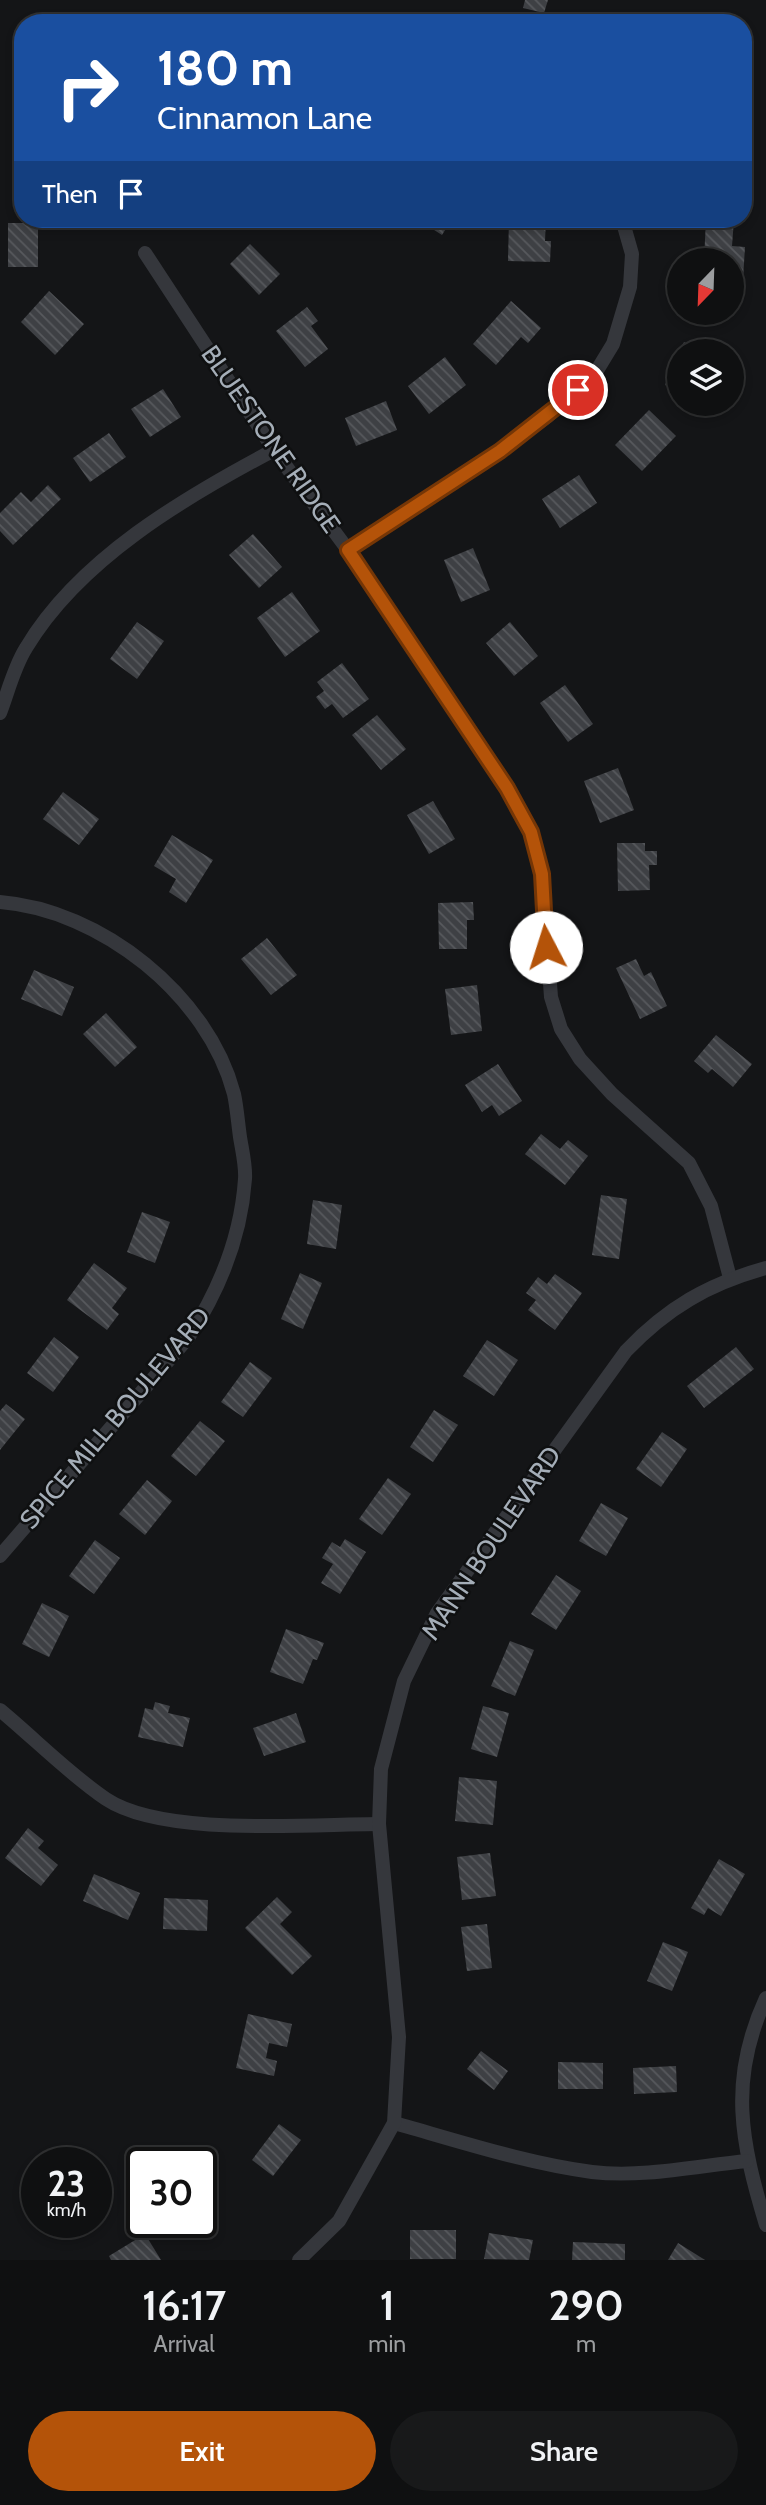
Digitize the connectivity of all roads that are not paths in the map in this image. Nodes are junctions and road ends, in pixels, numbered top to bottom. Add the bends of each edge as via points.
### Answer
1 (625, 228) edge
2 (145, 253) dead end
3 (274, 450) junction
4 (348, 550) junction
5 (0, 713) edge
6 (0, 902) edge
7 (766, 1268) edge
8 (730, 1278) junction
9 (0, 1556) edge
10 (0, 1710) edge
11 (379, 1824) junction
12 (766, 1998) edge
13 (394, 2123) junction
14 (747, 2161) junction
15 (766, 2225) edge
16 (299, 2260) edge

1 - 4 street via 632,254 631,287 613,344 593,377 500,451
2 - 3 street, BLUESTONE RIDGE
3 - 4 street, BLUESTONE RIDGE
3 - 5 street via 198,491 79,582 24,650
4 - 8 street, BLUESTONE RIDGE via 507,788 531,832 542,874 551,997 561,1029 580,1059 612,1094 689,1163 711,1206
6 - 9 street, SPICE MILL BOULEVARD via 57,913 97,930 140,959 181,998 217,1053 234,1094 245,1177 229,1261 212,1301 188,1338
7 - 8 street, MANN BOULEVARD
8 - 11 street, MANN BOULEVARD via 654,1321 626,1351 437,1613 404,1681 381,1769
10 - 11 street via 107,1800 134,1811 179,1823
11 - 13 street, MANN BOULEVARD via 400,2037
12 - 14 street via 744,2060 741,2098
13 - 14 street via 594,2172
13 - 16 street, MANN BOULEVARD via 340,2221
14 - 15 street

